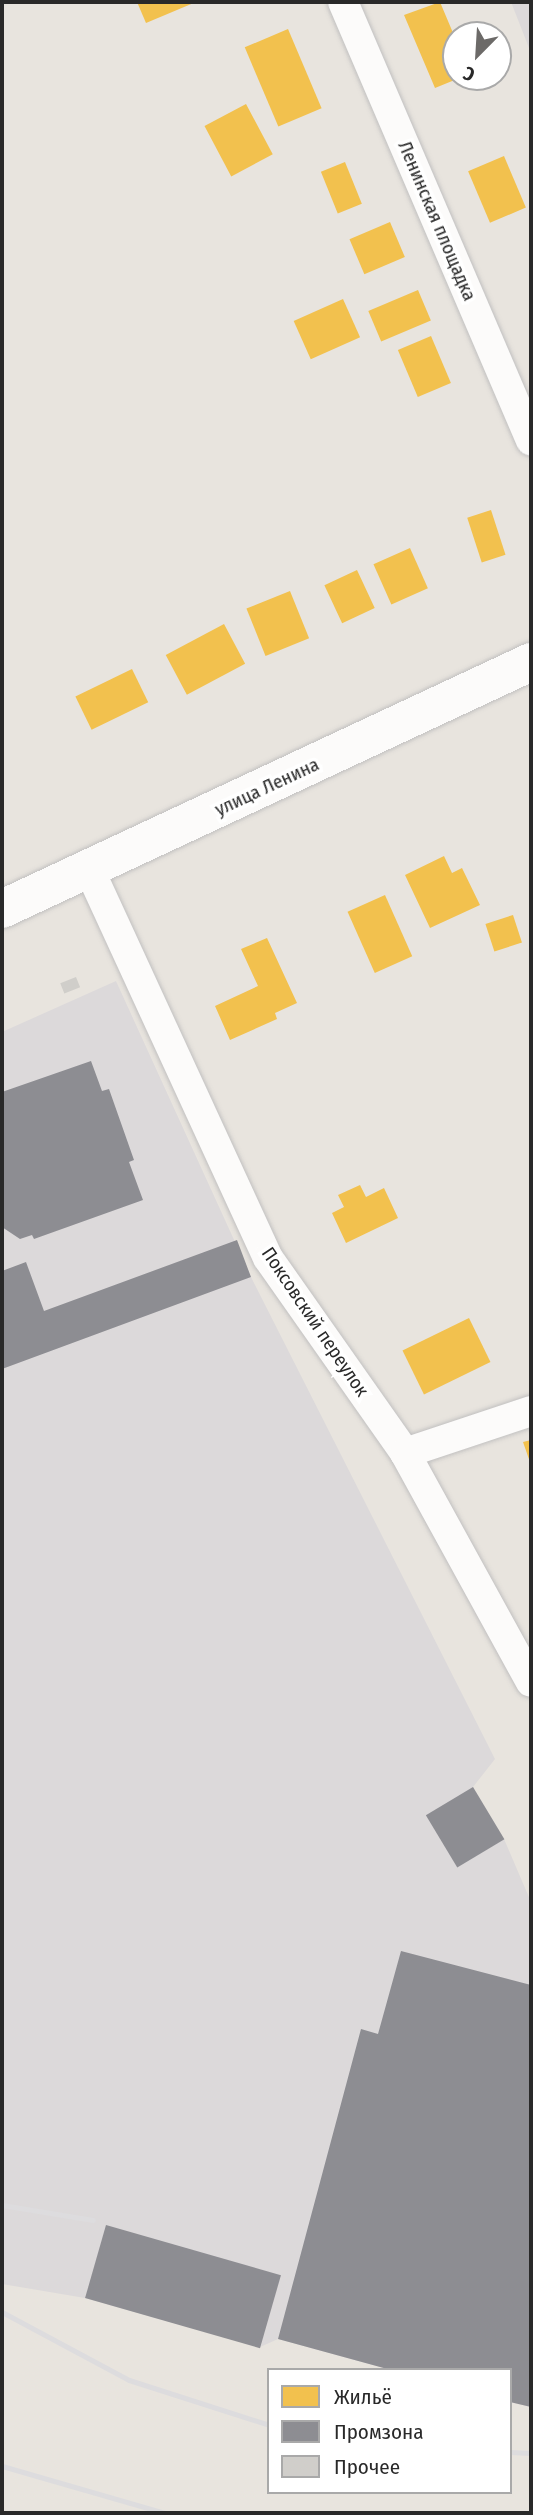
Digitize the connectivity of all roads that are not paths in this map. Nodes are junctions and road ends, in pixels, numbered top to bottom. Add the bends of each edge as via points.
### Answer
1 (343, 2) edge
2 (531, 440) edge
3 (531, 662) edge
4 (90, 871) junction
5 (4, 901) edge
6 (531, 1411) edge
7 (405, 1453) junction
8 (531, 1682) edge

1 - 2 street, Ленинская площадка
3 - 4 main road, улица Ленина
4 - 5 main road, улица Ленина
4 - 7 street, Поксовский переулок via 268,1258
6 - 7 street
7 - 8 street, Поксовский переулок

